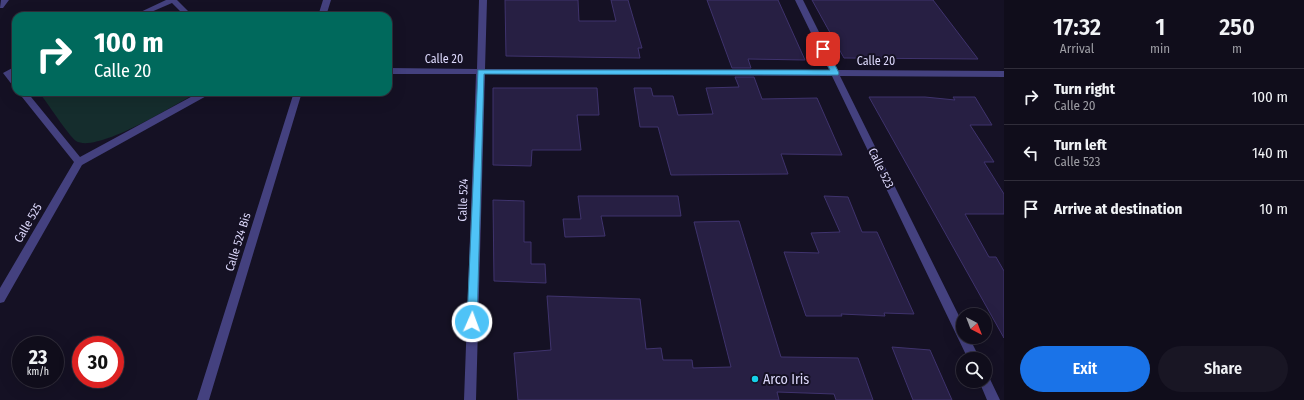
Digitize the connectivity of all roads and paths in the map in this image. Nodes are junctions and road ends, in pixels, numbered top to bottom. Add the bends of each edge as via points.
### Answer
1 (5, 0) edge
2 (172, 0) edge
3 (327, 0) edge
4 (483, 0) edge
5 (799, 0) edge
6 (0, 6) edge
7 (145, 12) edge
8 (185, 12) edge
9 (323, 12) edge
10 (392, 71) edge
11 (480, 72) junction
12 (4, 73) edge
13 (835, 73) junction
14 (1004, 74) edge
15 (12, 80) edge
16 (25, 96) edge
17 (200, 96) edge
18 (297, 96) edge
19 (79, 162) junction
20 (0, 298) edge
21 (956, 323) edge
22 (988, 388) edge
23 (203, 400) edge
24 (470, 400) edge
25 (994, 400) edge

1 - 6 street
2 - 7 street
2 - 8 street
3 - 9 street
4 - 11 street, Calle 524
5 - 13 street, Calle 523
10 - 11 street, Calle 20
11 - 13 street, Calle 20
11 - 24 street, Calle 524
12 - 15 street
13 - 14 street, Calle 20
13 - 21 street, Calle 523
16 - 19 street
17 - 19 street
18 - 23 street, Calle 524 Bis
19 - 20 street, Calle 525
22 - 25 street

